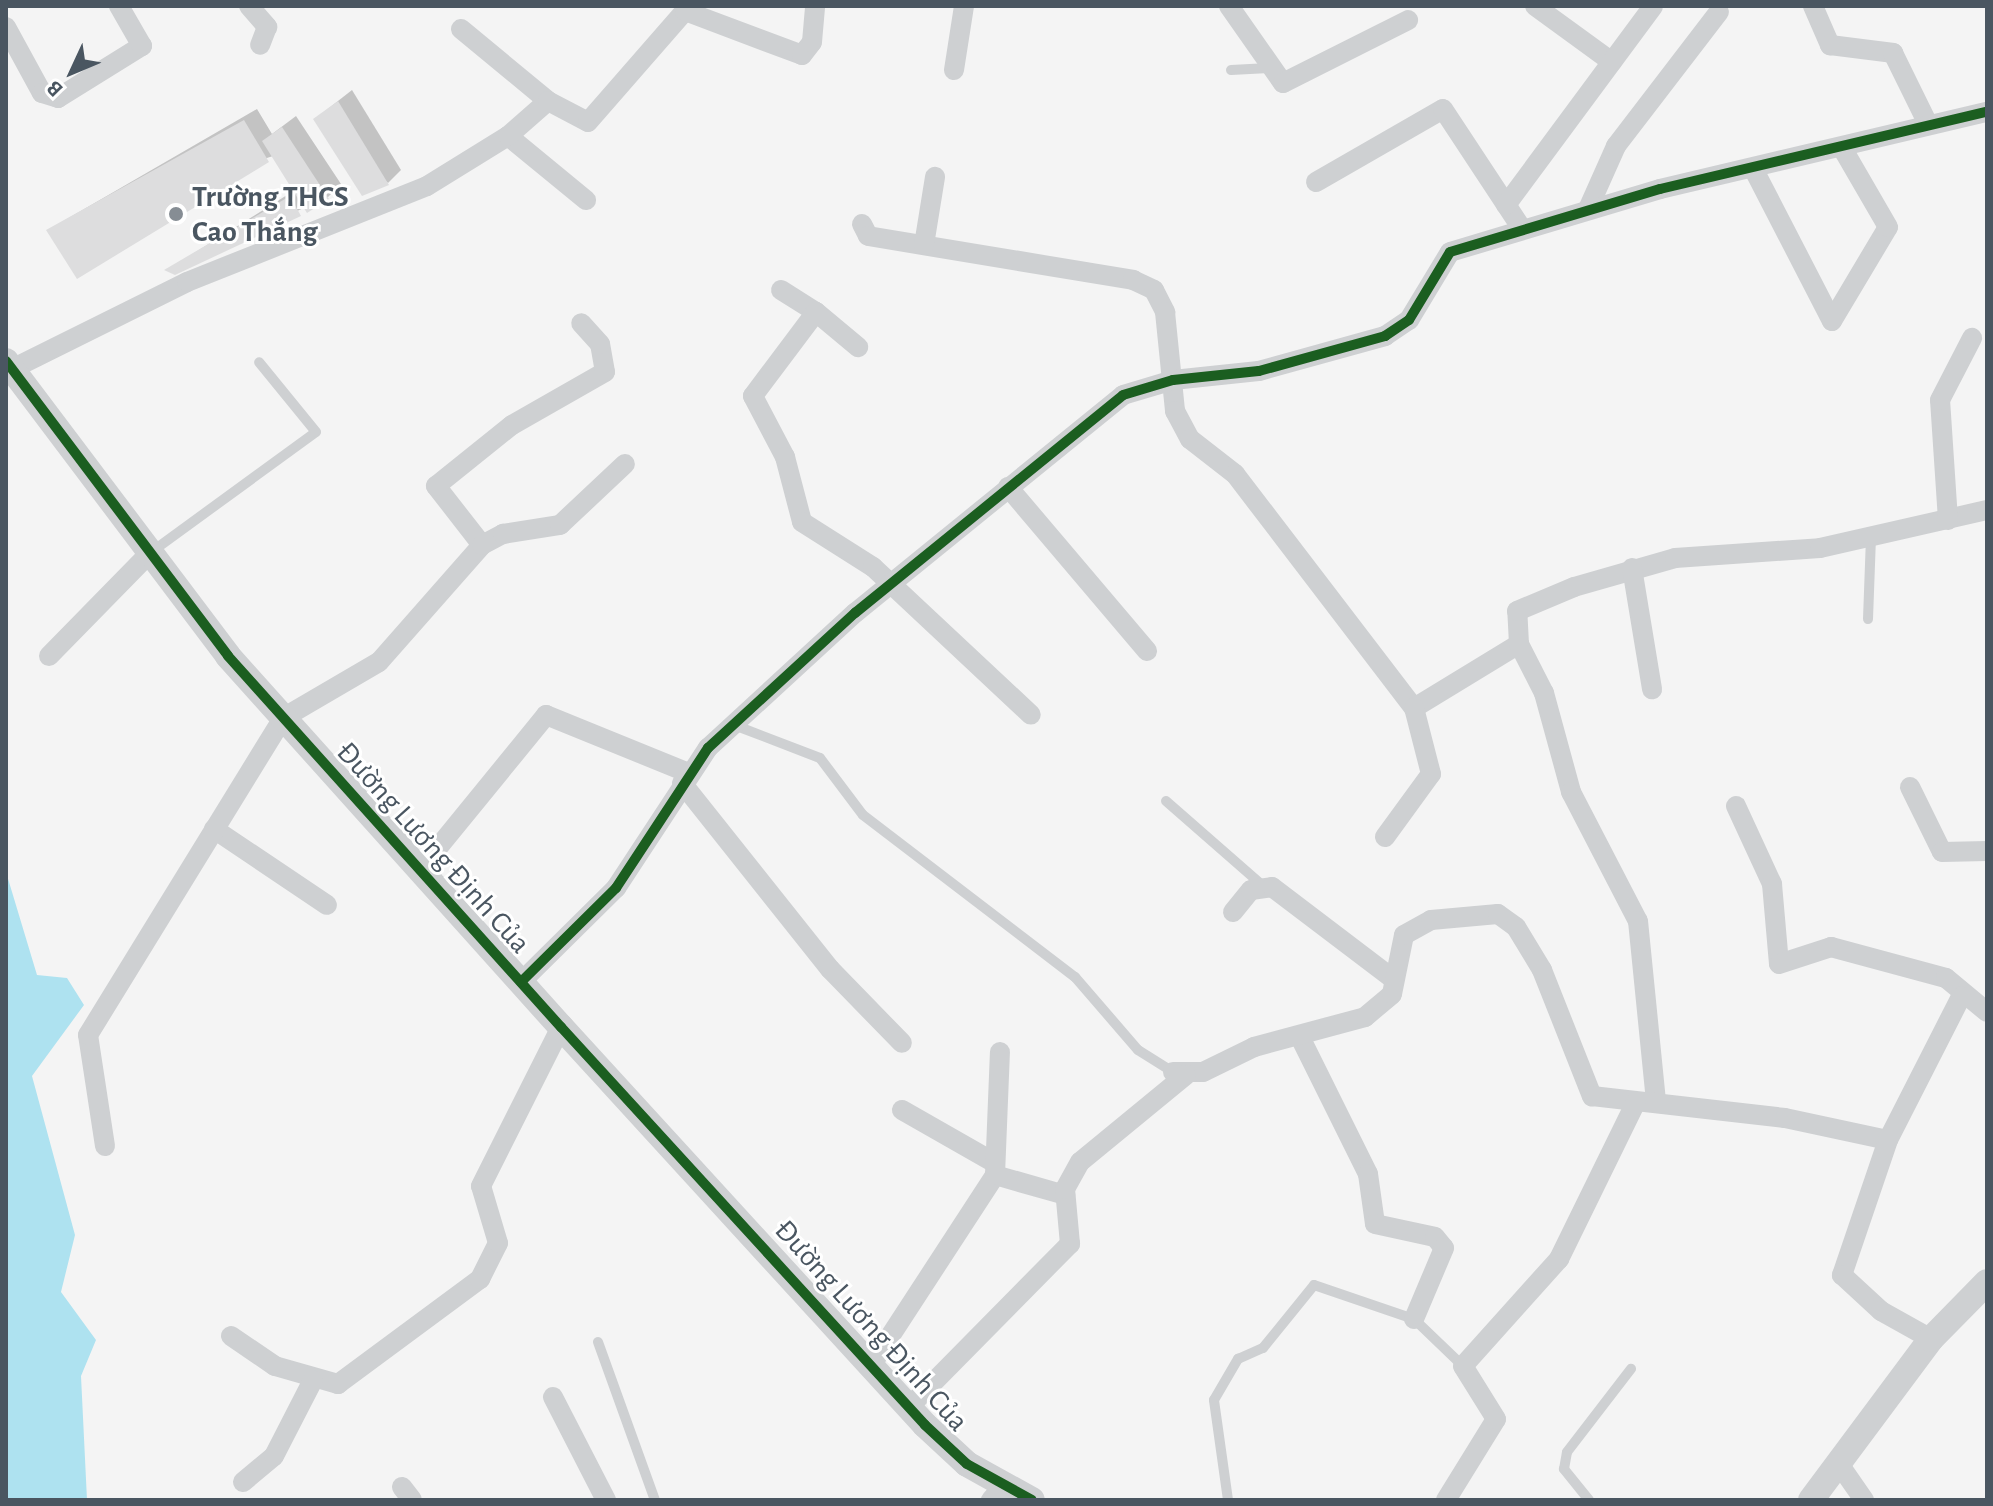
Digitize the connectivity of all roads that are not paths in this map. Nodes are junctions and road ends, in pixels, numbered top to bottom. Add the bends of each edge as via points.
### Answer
1 (119, 6) edge
2 (249, 6) edge
3 (815, 6) edge
4 (964, 6) edge
5 (1229, 6) edge
6 (1535, 6) edge
7 (1653, 6) edge
8 (1813, 6) edge
9 (1719, 12) dead end
10 (1408, 20) dead end
11 (6, 27) edge
12 (461, 29) dead end
13 (260, 45) dead end
14 (1612, 62) junction
15 (1269, 68) junction
16 (954, 70) dead end
17 (1231, 70) dead end
18 (548, 101) junction
19 (1987, 112) edge
20 (1928, 124) junction
21 (508, 136) junction
22 (1844, 151) junction
23 (1754, 170) junction
24 (935, 177) dead end
25 (1316, 182) dead end
26 (586, 200) dead end
27 (1506, 205) junction
28 (1588, 209) junction
29 (862, 224) dead end
30 (1522, 229) junction
31 (924, 245) junction
32 (781, 290) dead end
33 (816, 312) junction
34 (581, 323) dead end
35 (1972, 338) dead end
36 (858, 347) dead end
37 (259, 362) dead end
38 (9, 365) edge
39 (1173, 380) junction
40 (625, 464) dead end
41 (1008, 487) junction
42 (1987, 510) edge
43 (1948, 520) junction
44 (1871, 537) junction
45 (482, 545) junction
46 (148, 555) junction
47 (1632, 568) junction
48 (888, 587) junction
49 (1868, 619) dead end
50 (1519, 644) junction
51 (1147, 651) dead end
52 (49, 656) dead end
53 (1652, 689) dead end
54 (1414, 708) junction
55 (1031, 715) dead end
56 (283, 718) junction
57 (734, 725) junction
58 (686, 778) junction
59 (1910, 787) dead end
60 (1166, 801) dead end
61 (1736, 806) dead end
62 (214, 829) junction
63 (1385, 837) dead end
64 (1987, 851) edge
65 (423, 866) junction
66 (1262, 885) junction
67 (327, 905) dead end
68 (1233, 912) dead end
69 (1393, 979) junction
70 (521, 982) junction
71 (1961, 997) junction
72 (1987, 1012) edge
73 (561, 1027) junction
74 (1300, 1037) junction
75 (902, 1043) dead end
76 (1000, 1052) dead end
77 (1180, 1074) junction
78 (1646, 1102) junction
79 (902, 1110) dead end
80 (1888, 1140) junction
81 (105, 1146) dead end
82 (994, 1168) junction
83 (1065, 1195) junction
84 (1987, 1282) edge
85 (1414, 1319) junction
86 (231, 1336) dead end
87 (1931, 1339) junction
88 (598, 1342) dead end
89 (872, 1364) junction
90 (1463, 1366) junction
91 (1631, 1369) dead end
92 (313, 1380) junction
93 (553, 1397) dead end
94 (910, 1406) junction
95 (1839, 1464) junction
96 (243, 1482) dead end
97 (1011, 1495) edge
98 (606, 1500) edge
99 (655, 1500) edge
100 (1228, 1500) edge
101 (1446, 1500) edge
102 (1589, 1500) edge
103 (1811, 1500) edge
104 (1864, 1500) edge

1 - 11 street via 142,46 58,98 42,93
2 - 13 street via 267,27
3 - 18 street via 812,42 802,55 685,11 588,122
4 - 16 street
5 - 15 street
6 - 14 street
7 - 14 street
8 - 20 street via 1830,45 1893,53
9 - 28 street via 1616,146
10 - 15 street via 1308,76 1283,83
12 - 18 street
14 - 27 street
15 - 17 lane
18 - 21 street
19 - 20 street
20 - 22 street
21 - 26 street
21 - 38 street via 427,186 187,282
22 - 23 street
22 - 23 street via 1888,227 1832,321
23 - 28 street
24 - 31 street
25 - 27 street via 1443,109
27 - 30 street
28 - 30 street
29 - 31 street via 868,236
30 - 39 street via 1450,252 1409,320 1385,336 1259,371
31 - 39 street via 1133,280 1154,290 1165,312
32 - 33 street
33 - 36 street
33 - 48 street via 767,369 753,396 756,409 785,457 802,522 873,567
34 - 45 street via 600,344 605,372 512,425 436,486
35 - 43 street via 1940,400
37 - 46 lane via 316,432
38 - 46 street, Đường Lương Định Của
39 - 41 street via 1123,395
39 - 54 street via 1175,411 1190,439 1235,474
40 - 45 street via 560,525 503,534
41 - 48 street
41 - 51 street
42 - 43 street
43 - 44 street
44 - 47 street
44 - 49 lane
45 - 56 street via 379,662
46 - 52 street
46 - 56 street, Đường Lương Định Của
47 - 50 street via 1523,606 1513,620
47 - 53 street
48 - 55 street
48 - 57 street
50 - 54 street
50 - 78 street via 1544,693 1571,792 1638,921
54 - 63 street via 1431,774
56 - 62 street
56 - 65 street, Đường Lương Định Của
57 - 58 street
57 - 77 lane via 820,758 863,815 1075,977 1138,1050
58 - 65 street via 546,715
58 - 70 street via 616,888
58 - 75 street via 830,969
59 - 64 street via 1942,852
60 - 66 lane
61 - 71 street via 1772,884 1779,964 1831,947 1946,978
62 - 67 street
62 - 81 street via 88,1035
65 - 70 street, Đường Lương Định Của
66 - 68 street
66 - 69 street
69 - 74 street via 1392,994 1365,1017
69 - 78 street via 1398,944 1414,928 1468,913 1509,919 1542,970 1585,1089
70 - 73 street, Đường Lương Định Của
71 - 72 street
71 - 80 street
73 - 89 street, Đường Lương Định Của
73 - 92 street via 481,1186 498,1243 492,1265 353,1376 338,1384
74 - 77 street
74 - 85 street via 1368,1174 1375,1224 1435,1237 1444,1248
76 - 82 street
77 - 83 street via 1094,1146
78 - 80 street
78 - 90 street via 1559,1259
79 - 82 street
80 - 87 street via 1842,1275 1881,1311
82 - 83 street
82 - 89 street
83 - 94 street via 1070,1244
84 - 87 street
85 - 90 lane
85 - 100 lane via 1314,1285 1263,1348 1238,1359 1214,1400
86 - 92 street
87 - 95 street
88 - 99 lane
89 - 94 street, Đường Lương Định Của
90 - 101 street via 1496,1419
91 - 102 lane via 1567,1452 1564,1469
92 - 96 street via 274,1456
93 - 98 street
94 - 97 street, Đường Lương Định Của via 950,1450
95 - 103 street
95 - 104 street

